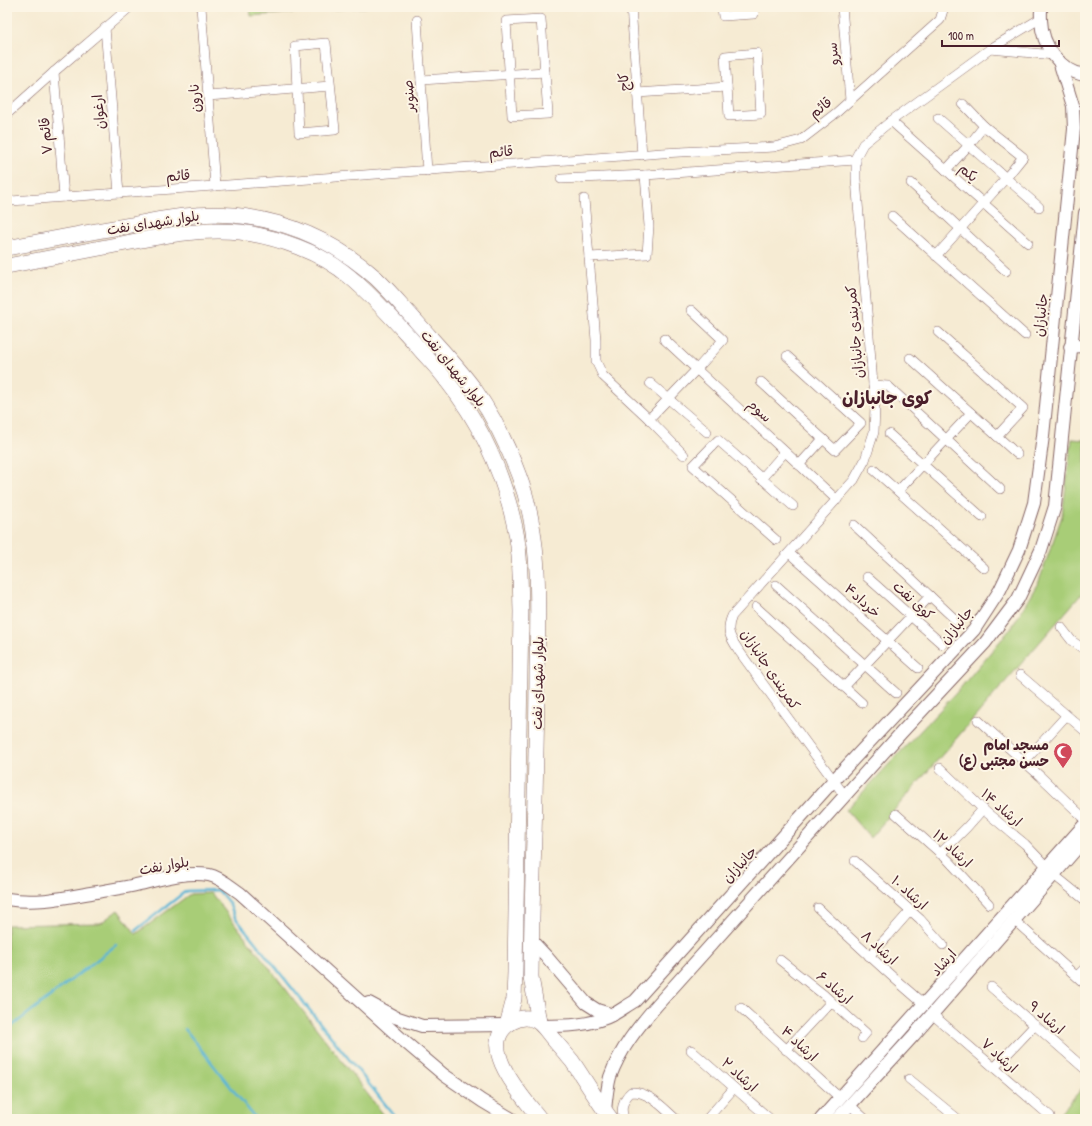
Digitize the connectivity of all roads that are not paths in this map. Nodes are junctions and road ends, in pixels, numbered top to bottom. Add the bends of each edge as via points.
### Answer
1 (130, 7) edge
2 (201, 7) edge
3 (631, 7) edge
4 (722, 7) edge
5 (753, 7) edge
6 (842, 7) edge
7 (944, 7) edge
8 (1041, 10) edge
9 (417, 20) dead end
10 (105, 28) junction
11 (990, 49) junction
12 (1056, 58) junction
13 (54, 72) junction
14 (545, 72) junction
15 (510, 75) junction
16 (1085, 75) edge
17 (421, 80) junction
18 (330, 86) junction
19 (727, 87) junction
20 (297, 90) junction
21 (637, 93) junction
22 (208, 96) junction
23 (850, 100) junction
24 (963, 104) dead end
25 (7, 114) edge
26 (938, 118) dead end
27 (891, 121) junction
28 (984, 126) junction
29 (969, 145) junction
30 (642, 155) junction
31 (856, 160) junction
32 (428, 170) junction
33 (946, 170) junction
34 (645, 175) junction
35 (1006, 178) junction
36 (560, 179) dead end
37 (911, 183) dead end
38 (215, 186) junction
39 (119, 193) junction
40 (64, 197) junction
41 (7, 198) edge
42 (584, 199) dead end
43 (984, 204) junction
44 (1039, 207) dead end
45 (1085, 213) edge
46 (892, 216) dead end
47 (960, 229) junction
48 (1028, 243) dead end
49 (7, 248) edge
50 (936, 256) junction
51 (589, 257) junction
52 (7, 266) edge
53 (1006, 271) dead end
54 (1076, 308) junction
55 (691, 310) dead end
56 (1085, 319) edge
57 (938, 332) dead end
58 (1025, 335) dead end
59 (664, 340) dead end
60 (1070, 348) junction
61 (1085, 349) edge
62 (788, 356) dead end
63 (910, 358) dead end
64 (696, 370) junction
65 (761, 382) dead end
66 (650, 383) dead end
67 (873, 385) junction
68 (668, 399) junction
69 (971, 413) junction
70 (649, 419) junction
71 (707, 432) dead end
72 (889, 434) dead end
73 (997, 436) junction
74 (1043, 436) junction
75 (1061, 438) junction
76 (824, 439) junction
77 (947, 439) junction
78 (785, 452) junction
79 (1017, 454) dead end
80 (684, 455) dead end
81 (923, 464) junction
82 (799, 465) junction
83 (874, 470) dead end
84 (761, 479) junction
85 (1000, 489) dead end
86 (898, 491) junction
87 (837, 500) junction
88 (793, 506) dead end
89 (982, 517) dead end
90 (854, 525) dead end
91 (776, 540) dead end
92 (789, 553) junction
93 (984, 568) dead end
94 (867, 577) dead end
95 (776, 585) dead end
96 (930, 596) junction
97 (756, 607) dead end
98 (911, 616) junction
99 (959, 623) dead end
100 (1061, 627) dead end
101 (888, 641) junction
102 (942, 644) dead end
103 (1085, 650) edge
104 (865, 665) junction
105 (918, 668) dead end
106 (1020, 675) dead end
107 (844, 687) junction
108 (896, 693) dead end
109 (862, 703) dead end
110 (1066, 716) junction
111 (978, 720) dead end
112 (1085, 731) edge
113 (1024, 762) junction
114 (940, 768) dead end
115 (834, 781) junction
116 (846, 796) junction
117 (983, 809) junction
118 (896, 814) dead end
119 (1085, 819) edge
120 (1085, 824) edge
121 (1085, 839) edge
122 (940, 854) junction
123 (855, 861) dead end
124 (1051, 871) junction
125 (1031, 893) junction
126 (7, 899) edge
127 (1085, 900) edge
128 (989, 904) dead end
129 (818, 908) dead end
130 (910, 911) junction
131 (1014, 920) junction
132 (532, 942) junction
133 (943, 945) dead end
134 (870, 956) junction
135 (780, 960) dead end
136 (1085, 968) edge
137 (1077, 976) junction
138 (1085, 984) edge
139 (949, 985) junction
140 (991, 987) dead end
141 (355, 996) junction
142 (831, 1002) junction
143 (740, 1008) dead end
144 (928, 1009) junction
145 (613, 1015) junction
146 (540, 1024) junction
147 (507, 1025) junction
148 (1035, 1025) junction
149 (862, 1038) dead end
150 (691, 1050) dead end
151 (786, 1050) junction
152 (994, 1068) junction
153 (1085, 1069) edge
154 (909, 1079) dead end
155 (734, 1088) junction
156 (845, 1101) junction
157 (608, 1115) edge
158 (1050, 1116) dead end
159 (955, 1118) edge
160 (512, 1119) edge
161 (540, 1119) edge
162 (625, 1119) edge
163 (676, 1119) edge
164 (707, 1119) edge
165 (770, 1119) edge
166 (822, 1119) edge
167 (837, 1119) edge
168 (865, 1119) edge

1 - 10 street
2 - 22 street, نارون
3 - 21 street, کاج
4 - 5 street via 723,16 754,14
6 - 23 street, سرو
7 - 23 street, قائم via 940,20
8 - 11 street, کمربندی جانبازان
8 - 12 street via 1041,28 1047,46
9 - 17 street, صنوبر
10 - 13 street
10 - 39 street, ارغوان
11 - 12 street
11 - 27 street, کمربندی جانبازان
12 - 16 street via 1070,70
12 - 74 street, جانبازان via 1073,106 1074,129
13 - 25 street
13 - 40 street, قائم ۷
14 - 15 street
14 - 15 street via 548,114 512,116
14 - 15 street via 541,19 506,21
15 - 17 street
17 - 32 street, صنوبر
18 - 20 street
18 - 20 street via 326,43 295,46
18 - 20 street via 335,130 299,133
19 - 19 street via 725,56 757,53 761,114 729,116
19 - 21 street
20 - 22 street
21 - 30 street, کاج
22 - 38 street, نارون
23 - 30 street, قائم via 800,140 774,147
24 - 28 street
26 - 29 street
27 - 31 street, کمربندی جانبازان via 863,144
27 - 33 street, یکم
28 - 29 street
28 - 35 street via 1024,157
29 - 33 street
29 - 35 street
30 - 32 street, قائم
31 - 34 street
31 - 67 street, کمربندی جانبازان
32 - 38 street, قائم
33 - 43 street, یکم
34 - 36 street
34 - 51 street via 647,254
35 - 43 street
35 - 44 street
37 - 47 street
38 - 39 street, قائم
39 - 40 street, قائم
40 - 41 street, قائم via 11,201
42 - 51 street
43 - 47 street
43 - 48 street, یکم
45 - 54 street
46 - 50 street
47 - 50 street
47 - 53 street
49 - 132 main road, بلوار شهدای نفت via 179,216 232,215 282,224 335,247 377,279 451,360 474,390 502,436 520,478 533,525 538,584
50 - 58 street
51 - 70 street via 596,361 603,376
52 - 147 main road, بلوار شهدای نفت via 187,233 234,232 270,238 292,245 315,255 349,276 385,310 446,380 475,420 500,476 513,518 519,561 521,612 515,972 514,999
54 - 56 street
54 - 60 street
55 - 64 street via 723,340
57 - 73 street via 1023,408
59 - 64 street, سوم
60 - 61 street via 1081,346
60 - 75 street
62 - 76 street via 861,423 835,450
63 - 69 street
64 - 68 street
64 - 78 street, سوم
65 - 76 street
66 - 68 street
67 - 77 street via 888,386
67 - 87 street, کمربندی جانبازان via 874,432 865,460 854,480
68 - 70 street
68 - 71 street
69 - 73 street
69 - 77 street
70 - 80 street
72 - 81 street
73 - 79 street
74 - 75 street
74 - 115 street, جانبازان via 1034,503 1019,550 1000,590 974,630
75 - 116 street via 1054,506 1041,550 1018,599 985,643
76 - 82 street
77 - 81 street
77 - 85 street
78 - 82 street, سوم
78 - 84 street
81 - 86 street
81 - 89 street
82 - 87 street, سوم
83 - 86 street
84 - 88 street
84 - 91 street via 718,440 693,466
86 - 93 street
87 - 92 street, کمربندی جانبازان
90 - 96 street
92 - 101 street, خرداد۴
92 - 115 street, کمربندی جانبازان via 732,616 729,635
94 - 98 street, کوی نفت
95 - 104 street
96 - 98 street
96 - 99 street
97 - 107 street
98 - 101 street
98 - 102 street, کوی نفت
100 - 103 street via 1072,641
101 - 104 street
101 - 105 street, خرداد۴
104 - 107 street
104 - 108 street
106 - 110 street
107 - 109 street
110 - 112 street
110 - 113 street
111 - 113 street
113 - 119 street
114 - 117 street, ارشاد ۱۴
115 - 116 street, کمربندی جانبازان
115 - 145 street, جانبازان via 635,1001
116 - 157 street via 633,1033 610,1078
117 - 122 street
117 - 124 street, ارشاد ۱۴ via 1025,844
118 - 122 street, ارشاد ۱۲
120 - 124 street, ارشاد
121 - 124 street, ارشاد
122 - 128 street, ارشاد ۱۲
123 - 130 street, ارشاد ۱۰
124 - 125 street, ارشاد
124 - 127 street, ارشاد ۱۴
125 - 131 street, ارشاد
125 - 139 street, ارشاد
126 - 141 street, بلوار نفت via 46,900 183,875 210,875 240,893
129 - 134 street, ارشاد ۸
130 - 133 street, ارشاد ۱۰
130 - 134 street
131 - 137 street
131 - 139 street, ارشاد
132 - 145 street via 586,1003 596,1010
132 - 146 main road, بلوار شهدای نفت via 531,977
134 - 144 street, ارشاد ۸
135 - 142 street, ارشاد ۶
136 - 137 street
137 - 138 street
139 - 144 street, ارشاد
140 - 148 street, ارشاد ۹
141 - 147 street via 395,1017 422,1026
141 - 160 street via 444,1075
142 - 149 street, ارشاد ۶ via 866,1033
142 - 151 street
143 - 151 street, ارشاد ۴
144 - 152 street, ارشاد ۷
144 - 156 street, ارشاد
145 - 146 street, جانبازان via 595,1022 576,1025
146 - 147 main road via 529,1018 517,1019
146 - 157 main road via 571,1061
147 - 161 main road, بلوار شهدای نفت via 499,1037 500,1061
148 - 152 street
148 - 153 street, ارشاد ۹
150 - 155 street, ارشاد ۲
151 - 156 street, ارشاد ۴
152 - 158 street, ارشاد ۷
154 - 159 street
155 - 164 street
155 - 165 street, ارشاد ۲
156 - 166 street, ارشاد
156 - 167 street, ارشاد
156 - 168 street, ارشاد ۴
162 - 163 street via 622,1106 625,1097 631,1092 639,1092 653,1100

